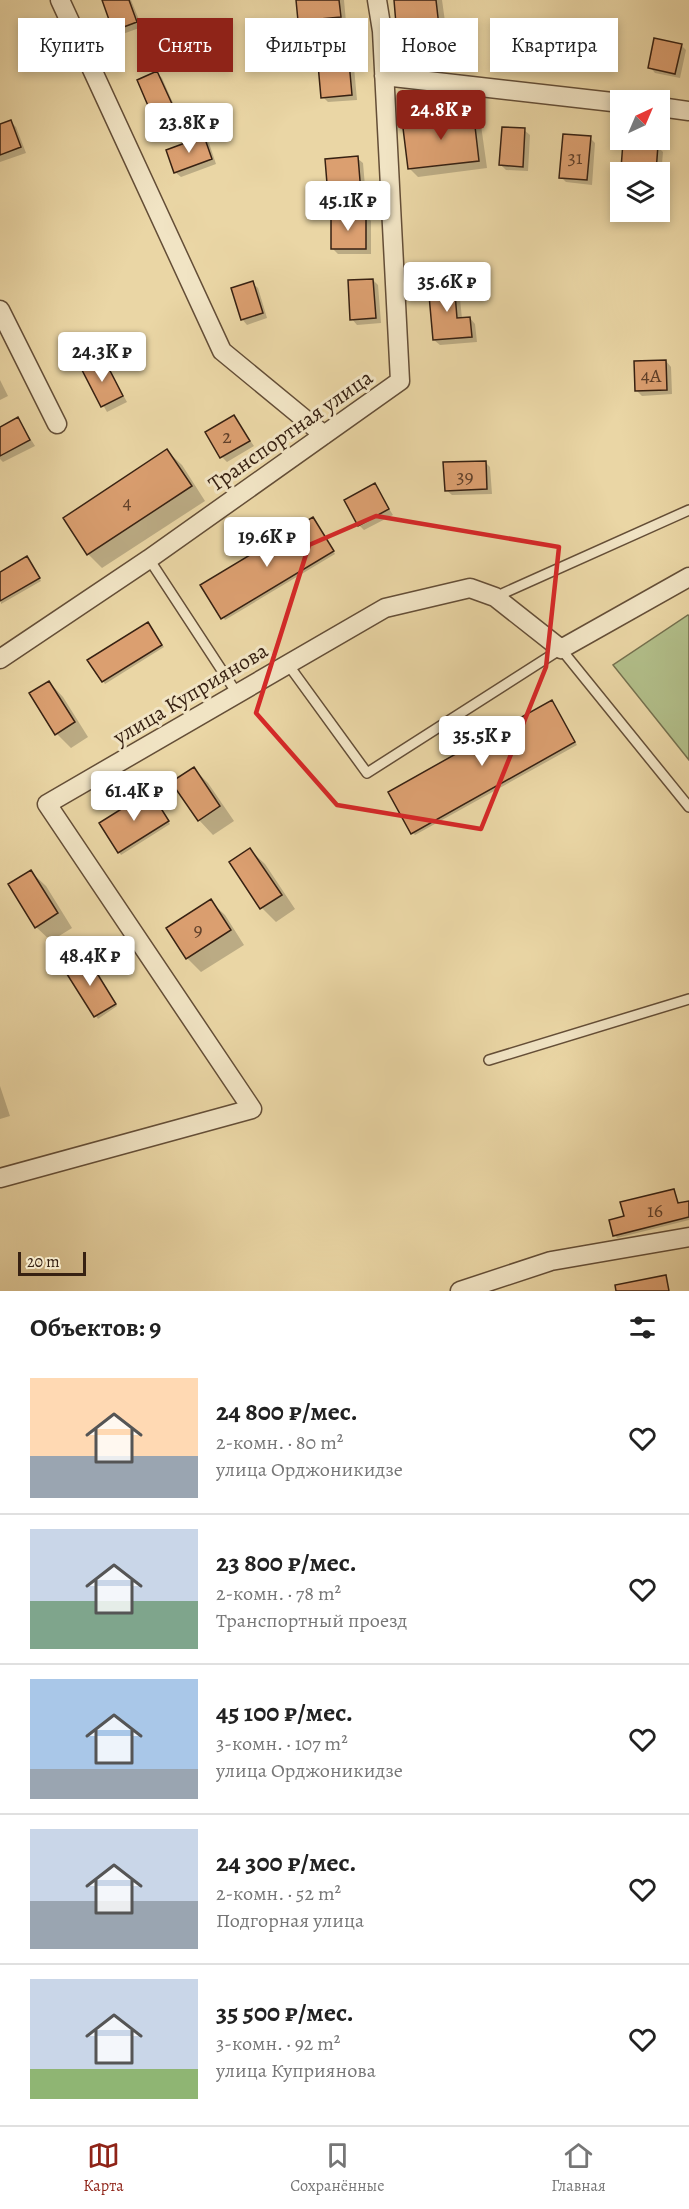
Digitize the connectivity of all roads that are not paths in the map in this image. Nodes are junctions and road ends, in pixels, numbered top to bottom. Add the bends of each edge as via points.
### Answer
1 (60, 0) edge
2 (377, 0) edge
3 (384, 76) junction
4 (610, 102) edge
5 (670, 108) edge
6 (689, 111) edge
7 (0, 310) edge
8 (57, 424) dead end
9 (324, 435) junction
10 (689, 510) edge
11 (149, 559) junction
12 (689, 577) edge
13 (495, 597) junction
14 (561, 649) junction
15 (0, 659) edge
16 (286, 663) junction
17 (238, 695) junction
18 (689, 807) edge
19 (689, 999) edge
20 (489, 1060) dead end
21 (0, 1178) edge
22 (689, 1237) edge
23 (460, 1291) edge

1 - 9 street via 222,351
2 - 3 street
3 - 4 street
3 - 9 street, Транспортная улица via 400,381
5 - 6 street
7 - 8 street
9 - 11 street, Транспортная улица
10 - 13 lane
11 - 15 street, Транспортная улица
11 - 17 lane
12 - 14 street
13 - 14 street, улица Куприянова
13 - 16 street, улица Куприянова via 470,588 385,608
14 - 16 lane via 367,773
14 - 18 lane
16 - 17 street, улица Куприянова
17 - 21 street, улица Куприянова via 47,804 252,1109
19 - 20 lane
22 - 23 street via 551,1261

